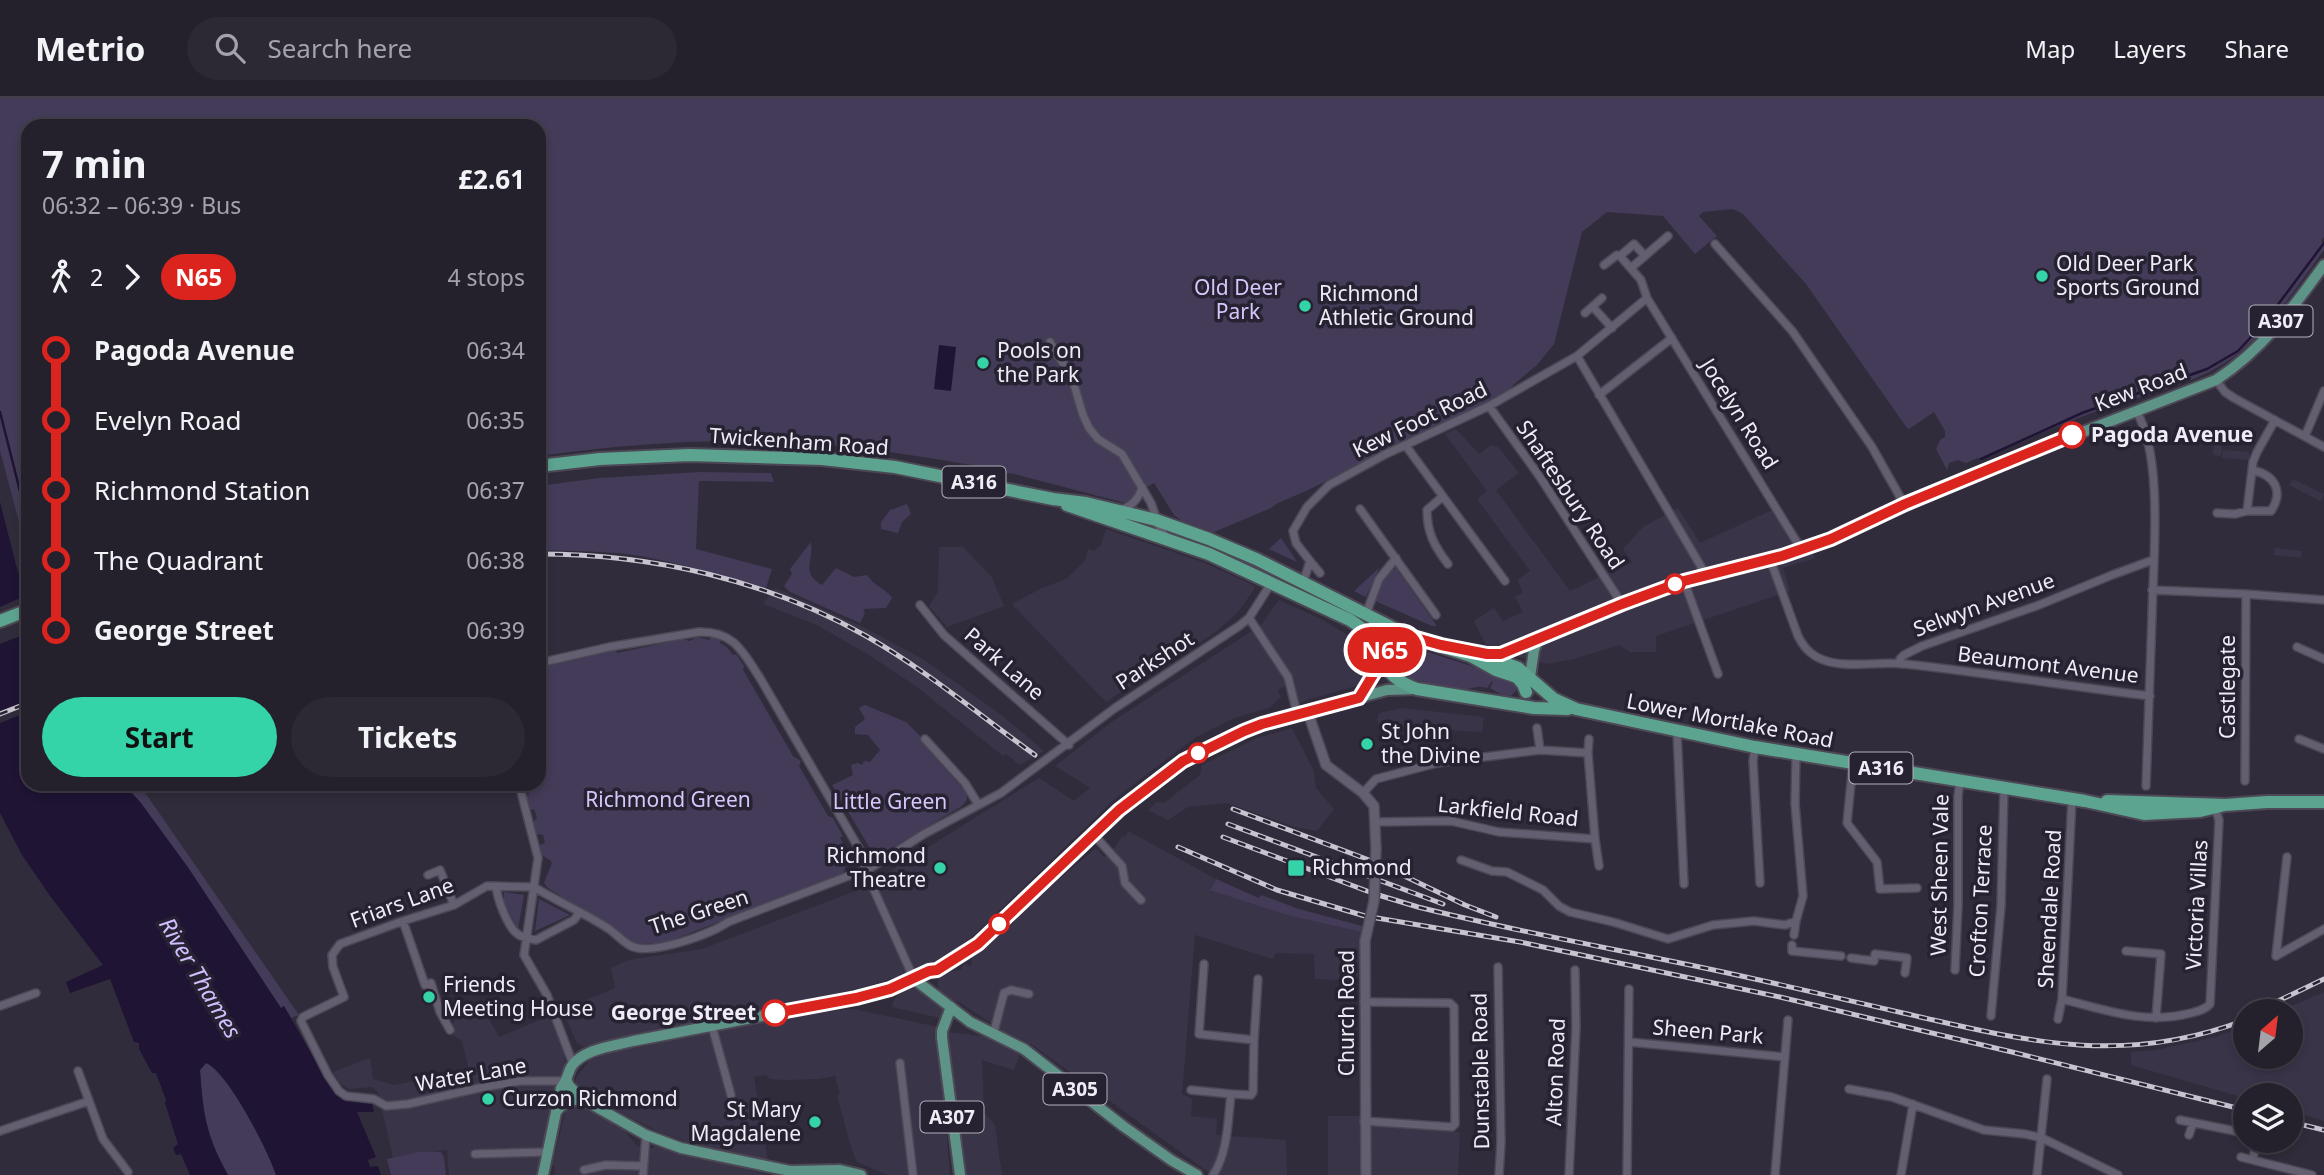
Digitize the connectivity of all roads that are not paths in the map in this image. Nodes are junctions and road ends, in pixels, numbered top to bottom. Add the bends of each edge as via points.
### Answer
1 (1668, 236) dead end
2 (1716, 244) dead end
3 (1620, 256) junction
4 (1644, 256) junction
5 (1604, 265) dead end
6 (2324, 265) edge
7 (1631, 268) junction
8 (1602, 298) dead end
9 (1647, 298) junction
10 (1593, 307) junction
11 (1585, 313) dead end
12 (1612, 328) junction
13 (1672, 338) junction
14 (1050, 341) dead end
15 (1577, 356) junction
16 (2216, 380) junction
17 (2321, 389) edge
18 (1599, 395) junction
19 (1489, 406) junction
20 (2136, 411) junction
21 (2275, 420) junction
22 (2305, 436) junction
23 (1406, 446) junction
24 (2324, 447) edge
25 (546, 465) edge
26 (2252, 470) junction
27 (1142, 487) junction
28 (1442, 497) junction
29 (1053, 499) junction
30 (1905, 504) junction
31 (1360, 509) dead end
32 (1118, 510) junction
33 (2247, 511) junction
34 (2217, 513) dead end
35 (1156, 520) junction
36 (1168, 539) junction
37 (1801, 549) junction
38 (1395, 558) junction
39 (1770, 559) junction
40 (2153, 560) junction
41 (1310, 561) junction
42 (1447, 564) dead end
43 (1320, 573) dead end
44 (1706, 575) junction
45 (1505, 580) dead end
46 (1684, 581) junction
47 (1272, 582) junction
48 (1303, 583) junction
49 (2152, 590) junction
50 (2246, 593) junction
51 (2324, 600) edge
52 (1622, 604) junction
53 (920, 606) dead end
54 (21, 613) edge
55 (1366, 614) junction
56 (1436, 615) dead end
57 (1249, 618) junction
58 (0, 621) edge
59 (1409, 636) junction
60 (1539, 637) junction
61 (1441, 645) junction
62 (2297, 647) dead end
63 (1471, 656) junction
64 (1382, 659) junction
65 (2324, 659) edge
66 (546, 661) edge
67 (1901, 664) junction
68 (1718, 674) dead end
69 (1530, 677) junction
70 (1417, 689) junction
71 (1526, 692) junction
72 (2150, 696) junction
73 (1359, 698) junction
74 (1514, 704) junction
75 (1576, 709) junction
76 (1302, 712) junction
77 (1537, 728) dead end
78 (1677, 732) junction
79 (925, 739) dead end
80 (1589, 739) dead end
81 (2299, 739) dead end
82 (1069, 745) junction
83 (1755, 747) junction
84 (2324, 749) edge
85 (1540, 750) junction
86 (1588, 753) junction
87 (1796, 754) junction
88 (1853, 763) junction
89 (1960, 781) junction
90 (2245, 781) dead end
91 (2147, 786) dead end
92 (2004, 788) junction
93 (521, 791) edge
94 (1363, 793) junction
95 (2072, 799) junction
96 (2324, 802) edge
97 (978, 804) junction
98 (2220, 806) junction
99 (1376, 822) junction
100 (1094, 835) junction
101 (1595, 839) junction
102 (2287, 857) dead end
103 (1461, 860) dead end
104 (1599, 866) dead end
105 (865, 870) junction
106 (428, 875) dead end
107 (1760, 883) dead end
108 (1684, 884) dead end
109 (496, 886) junction
110 (534, 887) junction
111 (1917, 888) dead end
112 (1141, 900) dead end
113 (454, 905) junction
114 (580, 912) junction
115 (403, 921) junction
116 (1796, 921) junction
117 (2324, 927) edge
118 (1794, 934) dead end
119 (526, 937) junction
120 (1792, 944) dead end
121 (2126, 951) dead end
122 (1841, 956) dead end
123 (1851, 958) dead end
124 (1204, 964) dead end
125 (1498, 967) dead end
126 (937, 970) junction
127 (1575, 970) dead end
128 (1955, 970) dead end
129 (1905, 973) dead end
130 (914, 979) junction
131 (1258, 979) dead end
132 (1629, 989) dead end
133 (931, 992) junction
134 (36, 993) dead end
135 (1029, 994) dead end
136 (2062, 999) junction
137 (1364, 1002) junction
138 (0, 1006) edge
139 (951, 1007) junction
140 (1991, 1016) dead end
141 (303, 1017) joint
142 (2156, 1018) junction
143 (2058, 1019) dead end
144 (1788, 1020) dead end
145 (712, 1026) junction
146 (450, 1030) dead end
147 (993, 1034) junction
148 (1254, 1040) junction
149 (1629, 1042) junction
150 (1785, 1057) junction
151 (900, 1063) dead end
152 (573, 1065) junction
153 (78, 1071) dead end
154 (2047, 1079) dead end
155 (567, 1081) junction
156 (1849, 1089) dead end
157 (1191, 1090) dead end
158 (1231, 1094) junction
159 (732, 1095) dead end
160 (584, 1100) junction
161 (89, 1101) junction
162 (1913, 1104) junction
163 (556, 1112) junction
164 (2180, 1120) dead end
165 (1364, 1121) junction
166 (2193, 1123) junction
167 (0, 1131) edge
168 (2233, 1131) edge
169 (646, 1135) junction
170 (2189, 1135) dead end
171 (2042, 1138) junction
172 (547, 1152) junction
173 (2254, 1153) edge
174 (474, 1154) dead end
175 (2241, 1157) dead end
176 (2253, 1160) junction
177 (643, 1166) junction
178 (584, 1170) dead end
179 (128, 1172) dead end
180 (776, 1172) edge
181 (848, 1173) edge
182 (543, 1175) edge
183 (643, 1175) edge
184 (861, 1175) edge
185 (913, 1175) edge
186 (960, 1175) edge
187 (1197, 1175) edge
188 (1213, 1175) edge
189 (1366, 1175) edge
190 (1499, 1175) edge
191 (1569, 1175) edge
192 (1627, 1175) edge
193 (1775, 1175) edge
194 (1901, 1175) edge
195 (2037, 1175) edge
196 (2118, 1175) edge
197 (2312, 1175) edge

1 - 4 street
2 - 30 street via 1793,332
3 - 4 street via 1634,244
3 - 5 street
3 - 7 street, Jocelyn Road
4 - 7 street
6 - 16 main road, Kew Road / A307 via 2260,345
7 - 9 street, Jocelyn Road
8 - 10 street
9 - 12 street, Kew Foot Road
9 - 13 street, Jocelyn Road
10 - 11 street
10 - 12 street
12 - 15 street, Kew Foot Road
13 - 18 street
13 - 37 street, Jocelyn Road
14 - 27 street via 1072,378 1089,428 1122,454
15 - 18 street
15 - 19 street, Kew Foot Road
16 - 20 main road, Kew Road / A307
16 - 21 street via 2229,394
17 - 22 street
18 - 44 street
19 - 23 street, Kew Foot Road
19 - 52 street, Shaftesbury Road
20 - 30 main road, Kew Road / A307
20 - 40 street via 2152,471 2156,515
21 - 22 street
21 - 26 street
22 - 24 street
23 - 28 street
23 - 41 street, Kew Foot Road via 1329,485 1307,507 1293,531
25 - 29 highway, Twickenham Road / A316 via 653,456 797,457 895,467
26 - 33 street
26 - 33 street via 2273,478 2278,488 2271,511
27 - 32 street via 1133,503
27 - 35 street
28 - 42 street via 1427,510 1428,529
28 - 45 street
29 - 32 highway, Twickenham Road / A316
29 - 36 highway, Twickenham Road / A316
30 - 37 main road, Kew Road / A307
31 - 38 street
32 - 35 highway, Twickenham Road / A316
33 - 34 street
35 - 36 street
35 - 48 highway, Twickenham Road / A316 via 1221,544
36 - 47 highway, Twickenham Road / A316
37 - 39 main road, Kew Road / A307
38 - 55 street via 1378,579
38 - 56 street
39 - 44 main road, Kew Road / A307
39 - 67 street, Selwyn Avenue via 1798,636 1810,652 1840,664
40 - 49 street
40 - 67 street, Selwyn Avenue via 1922,646 1904,655
41 - 43 street
41 - 48 street
44 - 46 main road, Kew Road / A307
46 - 52 main road, Kew Road / A307
46 - 68 street
47 - 57 street, Parkshot
47 - 64 highway, Twickenham Road / A316 via 1358,626 1375,643
48 - 55 highway, Twickenham Road / A316
49 - 50 street
49 - 72 street
50 - 51 street
50 - 90 street, Castlegate
52 - 60 main road, Kew Road / A307
53 - 82 street, Park Lane via 944,635
54 - 58 highway
55 - 59 highway, Twickenham Road / A316
57 - 76 street via 1288,677
57 - 82 street, Parkshot via 1115,708
59 - 61 highway, A316
59 - 64 highway via 1394,640
60 - 61 main road, Kew Road / A307 via 1494,655
60 - 69 main road
61 - 63 highway, A316
62 - 65 street
63 - 69 highway, A316 via 1507,663
63 - 71 highway, A316 via 1517,677
64 - 70 highway, A316 via 1394,678
64 - 73 main road
66 - 105 street via 699,632 722,634 738,646 760,678 861,852
67 - 72 street, Beaumont Avenue
69 - 71 highway
69 - 75 highway, Lower Mortlake Road / A316 via 1554,699
70 - 73 main road via 1387,690
70 - 74 highway, A316
71 - 74 highway
72 - 91 street
73 - 76 main road
74 - 75 highway, Lower Mortlake Road / A316
75 - 78 highway, Lower Mortlake Road / A316
76 - 94 street, Church Road via 1326,765
76 - 100 main road via 1244,731 1183,761
77 - 85 street
78 - 83 highway, Lower Mortlake Road / A316
78 - 108 street
79 - 97 street
80 - 86 street, Larkfield Road
81 - 84 street
82 - 97 street, Parkshot
83 - 87 highway, Lower Mortlake Road / A316
83 - 107 street
85 - 86 street
85 - 94 street via 1437,763 1376,779
86 - 101 street, Larkfield Road
87 - 88 highway, Lower Mortlake Road / A316
87 - 116 street via 1802,896
88 - 89 highway, Lower Mortlake Road / A316
88 - 111 street via 1847,822 1877,862 1880,889
89 - 92 highway, Lower Mortlake Road / A316
89 - 128 street, West Sheen Vale
92 - 95 highway, Lower Mortlake Road / A316
92 - 140 street, Crofton Terrace via 2001,906
93 - 110 street via 538,858
94 - 99 street, Church Road via 1374,806
95 - 98 highway, Lower Mortlake Road / A316
95 - 136 street, Sheendale Road
96 - 98 highway, Lower Mortlake Road / A316
97 - 105 street
98 - 142 street, Victoria Villas via 2210,1004 2206,1009
99 - 101 street, Larkfield Road via 1451,821 1499,832
99 - 137 street, Church Road, bridge
100 - 112 street via 1122,866 1125,883
100 - 126 main road via 978,944
101 - 104 street, Larkfield Road
102 - 117 street via 2276,956
103 - 116 street via 1507,872 1543,890 1570,912 1668,939 1713,926
105 - 114 street, The Green via 665,946 632,947
105 - 130 street
106 - 113 street via 440,870
109 - 110 street, Friars Lane
109 - 113 street, Friars Lane via 479,889
109 - 119 street via 509,922 518,935
110 - 114 street, The Green
110 - 119 street
113 - 115 street, Friars Lane
114 - 119 street via 536,940
115 - 141 street, Friars Lane via 340,944 332,955 344,996
115 - 146 street via 425,985 431,983
116 - 118 street
119 - 152 street via 524,955 547,995
120 - 122 street via 1791,951
121 - 142 street via 2161,954
123 - 129 street via 1874,961 1875,954 1907,958
124 - 148 street via 1199,1034
125 - 190 street, Dunstable Road
126 - 130 main road
126 - 133 main road
127 - 191 street, Alton Road
130 - 133 main road
130 - 145 main road via 856,998
131 - 148 street
132 - 149 street, Sheen Park
133 - 139 main road
134 - 138 street
135 - 147 street via 1003,993
136 - 142 street via 2140,1019
136 - 143 street, Sheendale Road
137 - 165 street, Church Road
137 - 165 street via 1450,1003 1454,1007 1455,1124
139 - 147 main road, A305
139 - 186 main road, A307 via 942,1038
141 - 155 street, Water Lane via 328,1075 346,1096 408,1104 520,1081
144 - 150 street, Sheen Park
145 - 152 main road via 605,1048
145 - 159 street
147 - 187 main road, A305 via 1030,1053 1123,1126
148 - 158 street via 1253,1092
149 - 150 street, Sheen Park
149 - 192 street, Sheen Park
150 - 193 street, Sheen Park
151 - 185 street
152 - 155 main road
153 - 161 street
154 - 171 street
155 - 160 main road
155 - 163 main road
156 - 162 street
157 - 158 street
158 - 188 street via 1226,1138
160 - 163 main road via 569,1101
160 - 169 main road
161 - 167 street
161 - 179 street via 103,1139
162 - 171 street via 1984,1129
162 - 194 street
163 - 172 main road
164 - 166 street
165 - 189 street, Church Road
166 - 168 street
166 - 170 street
169 - 177 street
169 - 180 main road
171 - 195 street
171 - 196 street
172 - 174 street
172 - 182 main road
173 - 176 street
175 - 176 street
176 - 197 street
177 - 178 street via 606,1165
177 - 183 street
180 - 181 main road
181 - 184 main road

